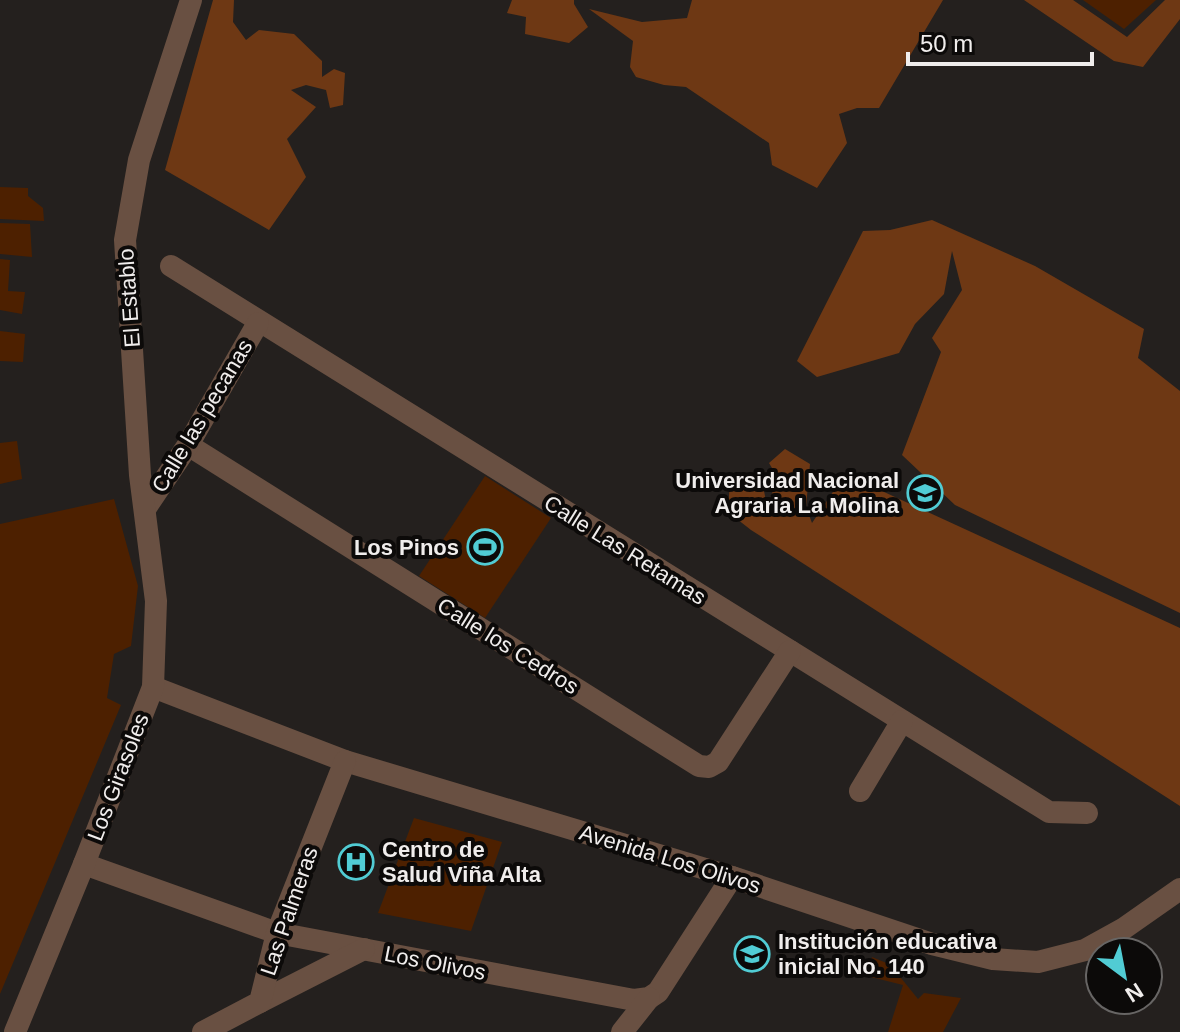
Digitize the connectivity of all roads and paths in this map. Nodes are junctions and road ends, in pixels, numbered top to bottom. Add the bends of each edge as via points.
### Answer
1 (191, 0) edge
2 (171, 266) dead end
3 (258, 323) junction
4 (188, 445) junction
5 (145, 509) junction
6 (790, 651) junction
7 (153, 687) junction
8 (902, 721) junction
9 (345, 761) junction
10 (860, 791) dead end
11 (1087, 813) dead end
12 (84, 864) junction
13 (732, 877) junction
14 (1180, 889) edge
15 (277, 933) junction
16 (364, 949) junction
17 (649, 998) junction
18 (260, 1002) junction
19 (15, 1032) edge
20 (203, 1032) edge
21 (622, 1032) edge

1 - 5 street, El Establo via 139,160 125,240
2 - 3 street, Calle Las Retamas
3 - 4 street, Calle las pecanas
3 - 6 street, Calle Las Retamas
4 - 5 street, Calle las pecanas
4 - 6 street, Calle los Cedros via 699,766 718,762
5 - 7 street, Los Girasoles via 156,601
6 - 8 street, Calle Las Retamas
7 - 9 street, Avenida Los Olivos
7 - 12 street, Los Girasoles
8 - 10 street
8 - 11 street, Calle Las Retamas via 1049,812
9 - 13 street, Avenida Los Olivos
9 - 15 street, Las Palmeras
12 - 15 street, Los Olivos
12 - 19 street, Los Girasoles
13 - 14 street, Avenida Los Olivos via 932,944 993,959 1038,962 1085,950
13 - 17 street via 658,992
15 - 16 street, Los Olivos
15 - 18 street, Las Palmeras
16 - 17 street, Los Olivos via 634,1000
16 - 18 street
17 - 21 street
18 - 20 street, Las Palmeras

